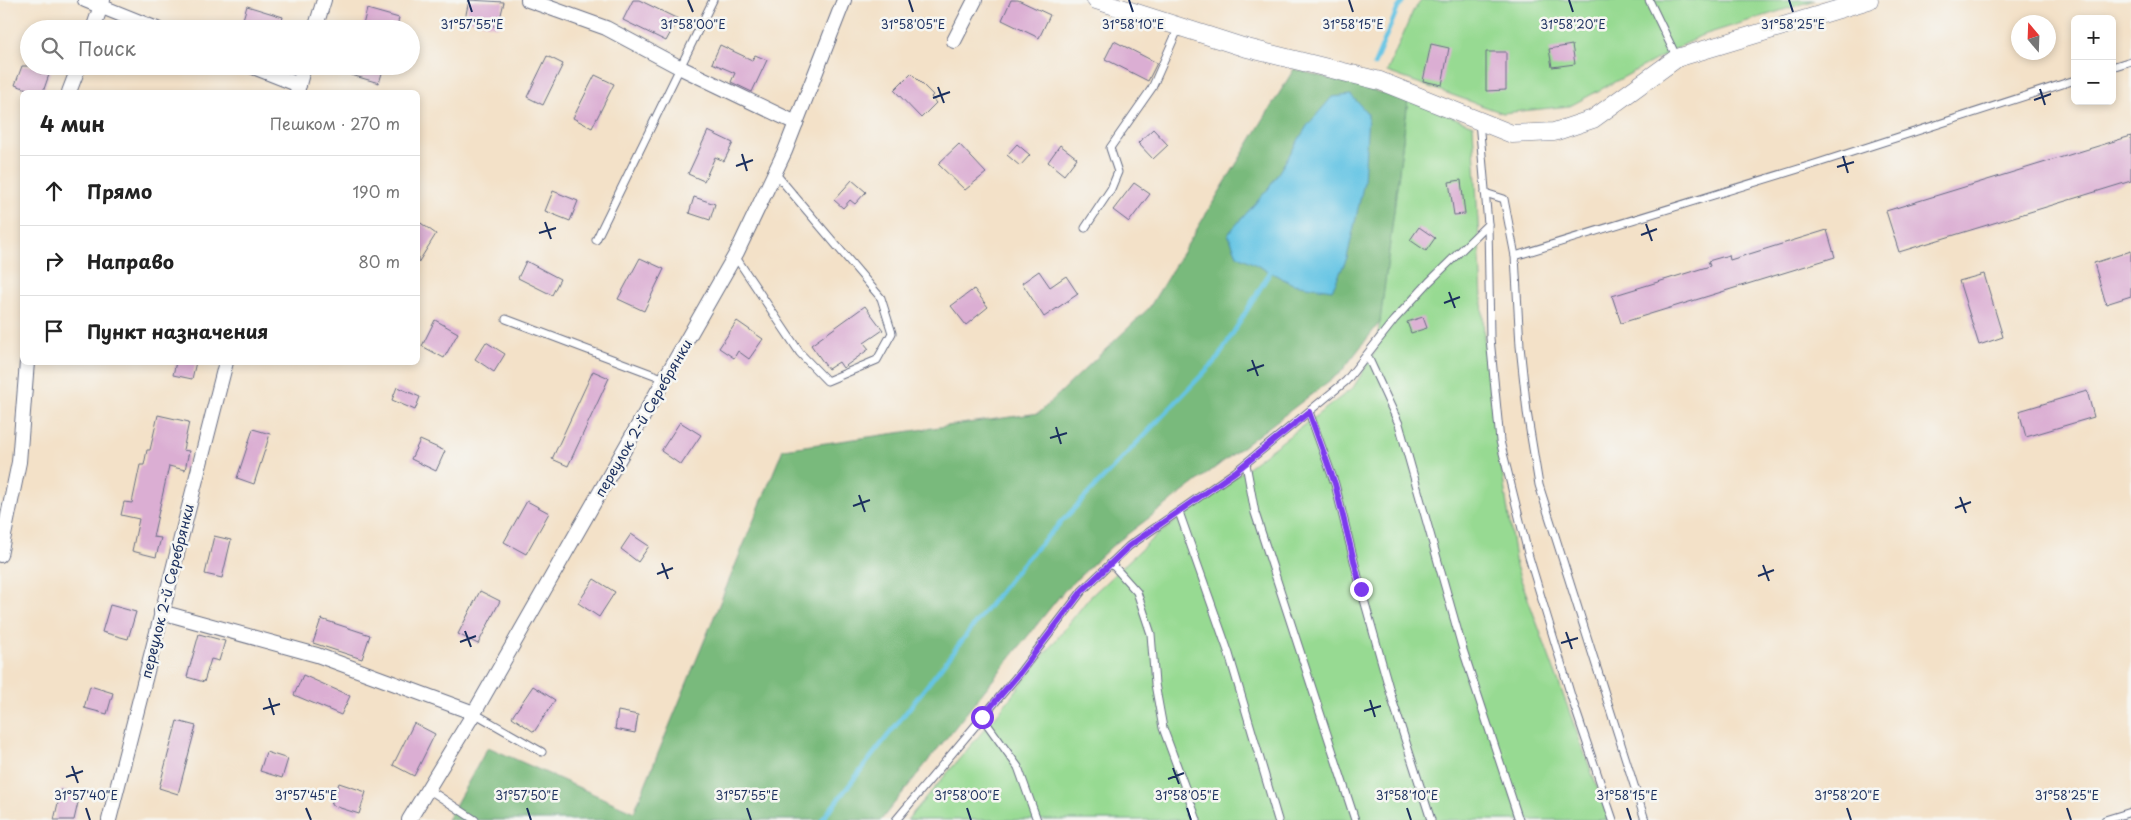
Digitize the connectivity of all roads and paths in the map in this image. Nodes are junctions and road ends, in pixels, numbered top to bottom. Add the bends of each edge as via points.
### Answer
1 (85, 0) edge
2 (324, 0) edge
3 (528, 0) edge
4 (713, 0) edge
5 (844, 0) edge
6 (975, 0) edge
7 (1096, 0) edge
8 (1649, 0) edge
9 (1869, 0) edge
10 (102, 3) edge
11 (1117, 4) edge
12 (96, 20) edge
13 (138, 20) edge
14 (318, 20) edge
15 (1179, 27) junction
16 (954, 41) dead end
17 (1677, 58) junction
18 (2131, 61) edge
19 (2116, 66) edge
20 (681, 68) junction
21 (76, 75) edge
22 (269, 75) edge
23 (302, 75) edge
24 (2071, 81) edge
25 (298, 89) edge
26 (70, 90) edge
27 (1479, 121) junction
28 (796, 123) junction
29 (774, 173) junction
30 (1485, 193) junction
31 (1488, 224) junction
32 (1085, 228) dead end
33 (596, 240) dead end
34 (735, 256) junction
35 (1515, 256) junction
36 (506, 319) dead end
37 (1367, 355) junction
38 (27, 365) edge
39 (225, 365) edge
40 (665, 379) junction
41 (1309, 412) junction
42 (1246, 464) junction
43 (1179, 512) junction
44 (0, 555) edge
45 (1112, 563) junction
46 (161, 612) junction
47 (474, 713) junction
48 (982, 717) junction
49 (542, 752) dead end
50 (428, 789) junction
51 (2131, 812) edge
52 (109, 820) edge
53 (409, 820) edge
54 (474, 820) edge
55 (896, 820) edge
56 (1036, 820) edge
57 (1197, 820) edge
58 (1278, 820) edge
59 (1355, 820) edge
60 (1431, 820) edge
61 (1519, 820) edge
62 (1613, 820) edge
63 (1646, 820) edge
64 (2106, 820) edge

1 - 10 street
2 - 14 street
3 - 20 street via 606,28
4 - 20 lane
5 - 28 street, переулок 2-й Серебрянки
6 - 16 street
7 - 11 street
8 - 17 lane
9 - 17 street
10 - 12 street
10 - 13 street
11 - 15 street
15 - 27 street via 1380,81
15 - 32 lane via 1152,88 1110,148 1118,172
17 - 27 street via 1593,119 1554,132 1512,134
18 - 19 lane
20 - 28 street
20 - 33 lane
21 - 26 street
22 - 25 street
23 - 25 street
24 - 35 lane
27 - 30 lane
28 - 29 street, переулок 2-й Серебрянки
29 - 34 street, переулок 2-й Серебрянки
29 - 34 lane via 881,298 892,333 877,360 827,381 800,353
30 - 31 lane
30 - 35 lane via 1504,199
31 - 37 lane via 1428,282
31 - 62 lane via 1490,338 1500,441 1538,586
34 - 40 street, переулок 2-й Серебрянки
35 - 63 lane via 1520,346 1539,486
36 - 40 lane
37 - 41 lane via 1346,381
37 - 61 lane via 1399,424 1463,650
38 - 44 street via 19,462
39 - 46 street, переулок 2-й Серебрянки
40 - 47 street, переулок 2-й Серебрянки
41 - 42 lane
41 - 60 lane via 1335,484 1385,674
42 - 43 lane
42 - 59 lane via 1255,513
43 - 45 lane via 1129,546
43 - 58 lane via 1229,654
45 - 48 lane via 1082,591
45 - 57 lane via 1137,592 1151,634 1163,728
46 - 47 street via 317,655
46 - 52 street, переулок 2-й Серебрянки
47 - 49 lane
47 - 50 street, переулок 2-й Серебрянки
48 - 55 lane
48 - 56 lane via 1018,768
50 - 53 street, переулок 2-й Серебрянки
50 - 54 lane
51 - 64 lane

